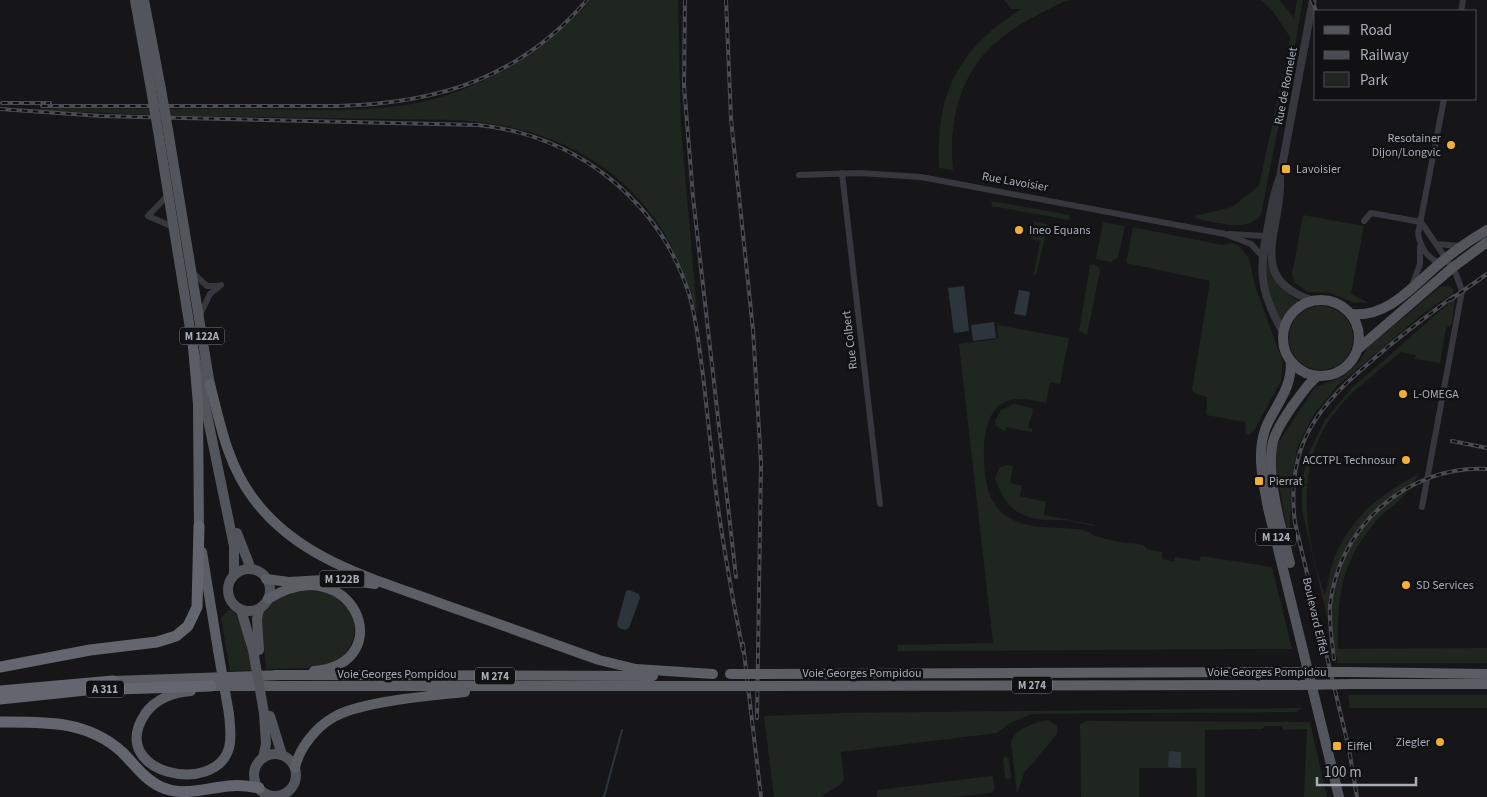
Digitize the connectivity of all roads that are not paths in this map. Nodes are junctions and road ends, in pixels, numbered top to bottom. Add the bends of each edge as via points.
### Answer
1 (134, 0) edge
2 (144, 0) edge
3 (1313, 0) edge
4 (156, 89) junction
5 (1444, 100) edge
6 (164, 137) junction
7 (842, 173) junction
8 (799, 175) dead end
9 (1280, 177) junction
10 (168, 195) junction
11 (1364, 221) dead end
12 (1421, 222) junction
13 (173, 227) junction
14 (1487, 230) edge
15 (1225, 234) junction
16 (1266, 236) junction
17 (1487, 242) edge
18 (1436, 244) junction
19 (1420, 246) junction
20 (1461, 246) junction
21 (1262, 256) junction
22 (1270, 257) junction
23 (1442, 261) junction
24 (1452, 268) junction
25 (190, 270) junction
26 (1412, 287) junction
27 (1311, 300) junction
28 (1351, 314) junction
29 (199, 318) junction
30 (1283, 332) junction
31 (194, 346) junction
32 (1358, 349) junction
33 (1291, 362) junction
34 (1318, 376) junction
35 (210, 384) junction
36 (880, 504) dead end
37 (1422, 507) dead end
38 (198, 526) junction
39 (251, 570) junction
40 (234, 575) junction
41 (266, 579) junction
42 (417, 594) junction
43 (268, 599) junction
44 (259, 609) junction
45 (241, 610) junction
46 (256, 650) junction
47 (0, 667) edge
48 (713, 674) junction
49 (1487, 674) edge
50 (277, 675) junction
51 (113, 681) joint
52 (1487, 684) edge
53 (211, 686) joint
54 (503, 686) junction
55 (237, 687) junction
56 (0, 691) edge
57 (0, 699) edge
58 (266, 713) junction
59 (0, 722) edge
60 (282, 755) junction
61 (264, 758) junction
62 (295, 768) junction
63 (265, 793) edge
64 (288, 794) edge
65 (1339, 797) edge
66 (1346, 797) edge

1 - 4 main road, M 122A
2 - 4 main road, M 122A
3 - 9 street, Rue de Romelet
4 - 6 main road, M 122A, bridge
5 - 12 street
6 - 10 main road, M 122A
6 - 25 main road, M 122A
7 - 8 street, Rue Lavoisier
7 - 15 street, Rue Lavoisier via 921,177
7 - 36 street, Rue Colbert
9 - 16 street, Rue de Romelet via 1275,187
9 - 22 street, Rue de Romelet
10 - 13 main road, M 122A
10 - 13 street via 148,216
11 - 12 street via 1371,213
12 - 18 street
12 - 19 street
13 - 31 main road, M 122A
14 - 20 main road
15 - 16 street, Rue Lavoisier
15 - 21 street, Rue Lavoisier via 1251,244
16 - 21 street, Rue de Romelet
16 - 22 street
17 - 24 main road
18 - 20 street
18 - 23 street
19 - 23 street via 1430,258
19 - 26 street via 1420,264
20 - 23 main road
21 - 30 street, Rue de Romelet via 1261,272 1267,300
22 - 27 street via 1284,286
23 - 24 street
23 - 26 main road
24 - 32 main road
24 - 37 street via 1460,284 1461,300
25 - 29 main road, M 122A
25 - 29 street via 207,286 221,285 210,294
26 - 28 main road via 1378,311
27 - 28 main road via 1329,300
27 - 30 main road via 1292,312
28 - 32 main road via 1358,331
29 - 35 main road, M 122A
30 - 33 main road via 1285,353
31 - 38 highway, M 122A via 199,430
31 - 40 main road, M 122A via 234,546
32 - 34 main road via 1343,370
33 - 34 main road via 1303,372
33 - 65 main road, M 124 via 1290,382 1265,433 1261,465 1268,508
34 - 66 main road, Boulevard Eiffel / M 124 via 1302,393 1273,440 1271,465 1281,528
35 - 39 main road, M 122A via 222,470 238,535
35 - 42 highway via 232,460 252,498 277,525 300,544 328,560
38 - 47 highway via 197,607 188,626 176,636 157,642 71,653
38 - 55 highway, M 122A, bridge via 218,650 229,714 229,750 221,767 206,781 196,785 176,785 155,775 145,764 138,746 137,731 148,710 158,701 185,691
39 - 40 main road
39 - 41 main road
40 - 45 main road via 228,585 229,597
41 - 42 highway, M 122B via 276,582 357,580
41 - 43 main road via 270,589
42 - 48 highway via 608,663 636,669
43 - 44 main road
43 - 50 highway via 292,589 326,587 341,593 351,602 360,626 354,650 346,661 320,671
44 - 45 main road
44 - 46 main road
45 - 46 main road
46 - 58 main road
48 - 49 highway, Voie Georges Pompidou / M 274, bridge
48 - 50 highway, Voie Georges Pompidou / M 274
50 - 51 highway, M 274
51 - 56 highway, A 311
52 - 54 highway, Voie Georges Pompidou / M 274, bridge
53 - 55 highway, M 274
53 - 57 highway, A 311 via 86,690
54 - 55 highway, Voie Georges Pompidou / M 274
54 - 62 highway via 404,700 340,714 323,725 303,748
58 - 60 main road
58 - 61 main road
59 - 63 highway via 60,724 90,731 121,751 149,780 178,792 234,785
60 - 61 main road
60 - 62 main road
61 - 63 main road via 256,769 256,782
62 - 64 main road via 295,783
63 - 64 main road

